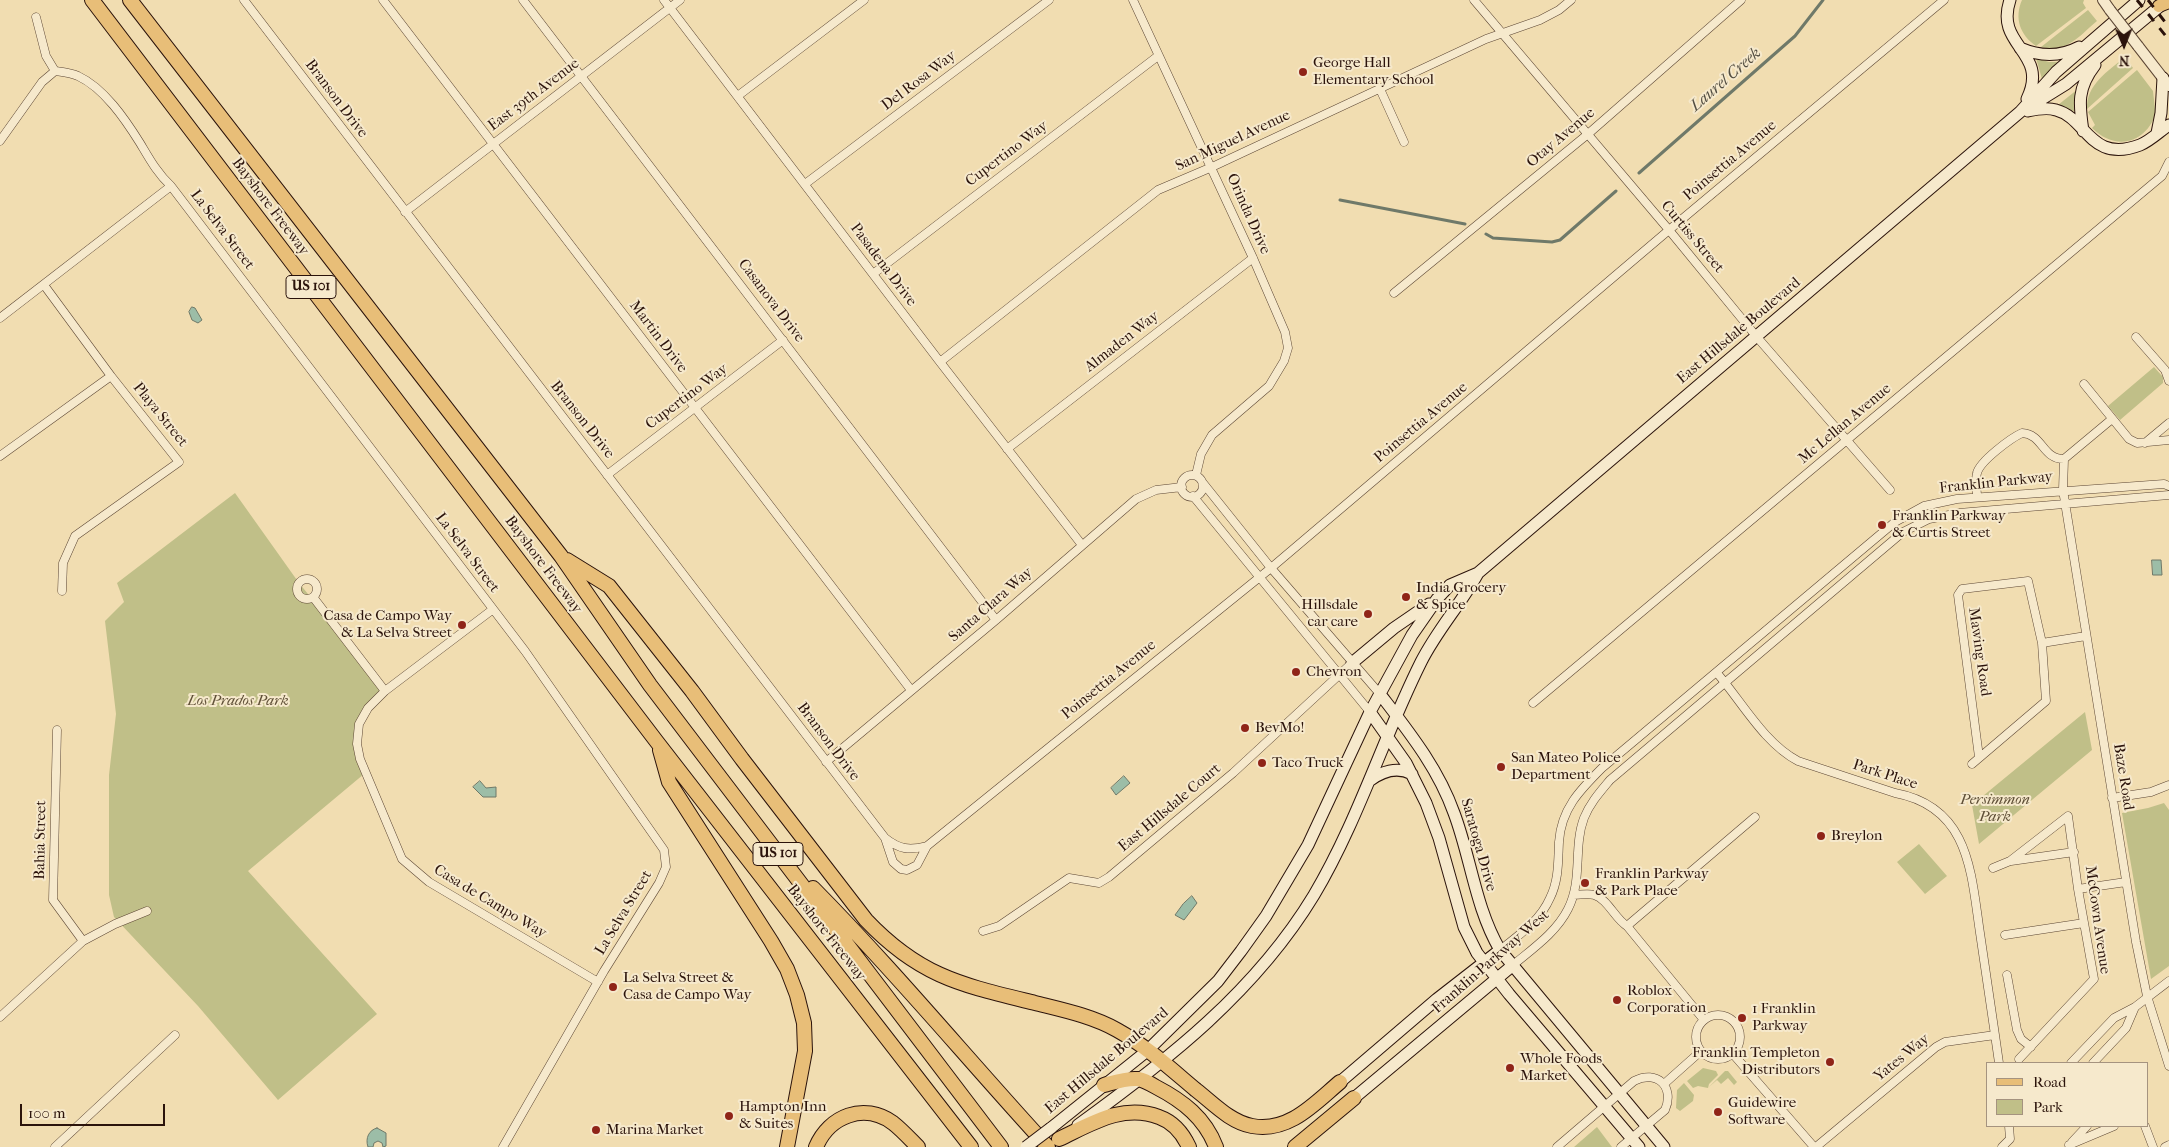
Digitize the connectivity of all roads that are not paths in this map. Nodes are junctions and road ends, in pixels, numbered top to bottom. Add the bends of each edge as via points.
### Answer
1 (92, 0) edge
2 (130, 0) edge
3 (244, 0) edge
4 (383, 0) edge
5 (523, 0) edge
6 (664, 0) edge
7 (680, 0) edge
8 (864, 0) edge
9 (1049, 0) edge
10 (1133, 0) edge
11 (1474, 0) edge
12 (1571, 0) edge
13 (1741, 0) edge
14 (1944, 0) edge
15 (2010, 0) edge
16 (2103, 0) edge
17 (2139, 0) edge
18 (2165, 2) edge
19 (670, 8) junction
20 (36, 17) dead end
21 (1502, 33) junction
22 (2094, 39) junction
23 (2020, 48) junction
24 (2107, 50) junction
25 (1158, 56) junction
26 (55, 71) junction
27 (581, 77) junction
28 (2166, 82) edge
29 (1380, 89) junction
30 (738, 95) junction
31 (2020, 112) junction
32 (2169, 125) edge
33 (2083, 131) junction
34 (2157, 133) junction
35 (1588, 134) junction
36 (0, 140) edge
37 (1404, 142) dead end
38 (493, 144) junction
39 (2169, 162) edge
40 (1212, 167) junction
41 (805, 184) junction
42 (171, 186) junction
43 (405, 212) junction
44 (1669, 230) junction
45 (1253, 258) junction
46 (873, 274) junction
47 (44, 285) junction
48 (1394, 293) dead end
49 (0, 318) edge
50 (1756, 336) junction
51 (2136, 337) dead end
52 (784, 340) junction
53 (940, 362) junction
54 (2167, 369) edge
55 (111, 376) junction
56 (2169, 381) edge
57 (2084, 384) dead end
58 (696, 408) junction
59 (2112, 419) junction
60 (2169, 423) edge
61 (1848, 440) junction
62 (2169, 440) edge
63 (2145, 442) junction
64 (1007, 449) junction
65 (0, 456) edge
66 (2064, 459) junction
67 (607, 475) junction
68 (1196, 475) junction
69 (1203, 483) junction
70 (2169, 486) edge
71 (1182, 487) junction
72 (1890, 490) dead end
73 (2063, 490) junction
74 (2169, 495) edge
75 (1193, 496) junction
76 (1977, 497) junction
77 (2065, 503) junction
78 (1082, 545) junction
79 (561, 556) junction
80 (1271, 568) junction
81 (1478, 573) junction
82 (1260, 577) junction
83 (62, 591) dead end
84 (313, 597) dead end
85 (1437, 599) junction
86 (492, 610) junction
87 (996, 620) junction
88 (2086, 636) junction
89 (2042, 643) junction
90 (1731, 661) joint
91 (1352, 663) junction
92 (1740, 671) joint
93 (1717, 673) junction
94 (1339, 675) junction
95 (1726, 683) junction
96 (911, 690) junction
97 (385, 691) junction
98 (1380, 694) junction
99 (1533, 703) dead end
100 (1370, 712) junction
101 (1396, 716) junction
102 (57, 730) dead end
103 (1388, 736) junction
104 (657, 742) junction
105 (1980, 757) junction
106 (826, 762) junction
107 (1972, 764) dead end
108 (1412, 774) junction
109 (1367, 782) junction
110 (2169, 785) edge
111 (2112, 798) junction
112 (1755, 817) dead end
113 (884, 838) junction
114 (927, 846) junction
115 (774, 848) junction
116 (905, 850) joint
117 (2074, 852) junction
118 (2010, 861) junction
119 (1993, 868) dead end
120 (2126, 882) junction
121 (2078, 889) junction
122 (1574, 895) junction
123 (147, 912) dead end
124 (2084, 923) junction
125 (1627, 926) junction
126 (983, 931) dead end
127 (2005, 935) dead end
128 (83, 941) junction
129 (1500, 950) junction
130 (1484, 962) junction
131 (1512, 966) junction
132 (2008, 975) dead end
133 (1497, 979) junction
134 (2169, 981) edge
135 (598, 982) junction
136 (2147, 996) junction
137 (2135, 1007) junction
138 (0, 1017) edge
139 (1704, 1020) junction
140 (175, 1035) dead end
141 (1994, 1035) junction
142 (2030, 1047) junction
143 (1147, 1051) junction
144 (1701, 1051) junction
145 (1733, 1054) junction
146 (2019, 1059) dead end
147 (1999, 1062) edge
148 (2072, 1062) edge
149 (2094, 1062) edge
150 (1162, 1063) junction
151 (2169, 1066) edge
152 (1141, 1079) junction
153 (1340, 1082) joint
154 (1664, 1084) junction
155 (1104, 1085) junction
156 (1620, 1093) junction
157 (1354, 1098) joint
158 (1604, 1107) junction
159 (1647, 1126) junction
160 (2009, 1127) edge
161 (2086, 1127) edge
162 (2112, 1127) edge
163 (2144, 1127) edge
164 (1052, 1140) edge
165 (1635, 1142) edge
166 (2169, 1145) edge
167 (2068, 1146) edge
168 (55, 1147) edge
169 (504, 1147) edge
170 (787, 1147) edge
171 (816, 1147) edge
172 (918, 1147) edge
173 (970, 1147) edge
174 (1001, 1147) edge
175 (1026, 1147) edge
176 (1189, 1147) edge
177 (1216, 1147) edge
178 (1294, 1147) edge
179 (1556, 1147) edge
180 (1621, 1147) edge
181 (1664, 1147) edge
182 (1815, 1147) edge
183 (2002, 1147) edge
184 (2153, 1147) edge
185 (2165, 1147) edge

1 - 104 highway, Bayshore Freeway / US 101
2 - 79 highway, Bayshore Freeway / US 101
3 - 43 street, Branson Drive
4 - 38 street, Martin Drive
5 - 27 street, Casanova Drive
6 - 19 street, Pasadena Drive
7 - 19 street, East 39th Avenue
8 - 30 street
9 - 41 street, Del Rosa Way
10 - 25 street, Orinda Drive
11 - 21 street, Curtiss Street
12 - 21 street, San Miguel Avenue via 1540,20
13 - 35 street, Otay Avenue
14 - 44 street, Poinsettia Avenue
15 - 23 main road via 2008,25
16 - 28 street, bridge
17 - 22 main road, East Hillsdale Boulevard
18 - 24 main road, East Hillsdale Boulevard
19 - 27 street, East 39th Avenue
19 - 30 street, Pasadena Drive
20 - 26 street via 46,56
21 - 29 street, San Miguel Avenue
21 - 35 street, Curtiss Street
22 - 23 main road via 2061,54 2039,54
22 - 31 main road, East Hillsdale Boulevard via 2056,72
23 - 31 main road via 2034,75 2032,89
24 - 31 main road, East Hillsdale Boulevard via 2051,95
24 - 33 main road via 2083,86 2079,103
25 - 40 street, Orinda Drive
25 - 46 street, Cupertino Way
26 - 36 street via 42,82
26 - 42 street, La Selva Street via 77,76 108,100 130,126 159,175
27 - 38 street, East 39th Avenue
27 - 52 street, Casanova Drive
28 - 34 main road
29 - 37 street
29 - 40 street, San Miguel Avenue
30 - 41 street, Pasadena Drive
31 - 33 main road via 2056,110 2064,113
31 - 50 main road, East Hillsdale Boulevard
32 - 34 main road
33 - 34 main road via 2099,144 2118,148 2140,145
35 - 44 street, Curtiss Street
35 - 48 street, Otay Avenue
38 - 43 street, East 39th Avenue
38 - 58 street, Martin Drive
39 - 61 street, Mc Lellan Avenue via 2162,176
40 - 45 street, Orinda Drive
40 - 53 street, San Miguel Avenue via 1158,190
41 - 46 street, Pasadena Drive
42 - 47 street
42 - 86 street, La Selva Street
43 - 67 street, Branson Drive
44 - 50 street, Curtiss Street
44 - 80 street, Poinsettia Avenue
45 - 64 street, Almaden Way
45 - 68 street, Orinda Drive via 1285,332 1288,348 1269,386 1212,435 1201,454
46 - 53 street, Pasadena Drive
47 - 49 street
47 - 55 street, Playa Street
50 - 61 street, Curtiss Street
50 - 81 main road, East Hillsdale Boulevard
51 - 54 street
52 - 58 street, Cupertino Way
52 - 87 street, Casanova Drive
53 - 64 street, Pasadena Drive
54 - 56 street
55 - 65 street
55 - 83 street, Playa Street via 180,462 75,536 63,563
57 - 59 street
58 - 67 street, Cupertino Way
58 - 96 street, Martin Drive
59 - 63 street via 2129,439 2136,443
59 - 66 street
60 - 63 street
61 - 72 street, Curtiss Street
61 - 99 street, Mc Lellan Avenue
62 - 63 street
64 - 78 street, Pasadena Drive
66 - 73 street, Baze Road
66 - 76 street via 2049,455 2035,436 2022,433 2015,436 1977,472
67 - 106 street, Branson Drive
68 - 69 street
68 - 71 street via 1185,477
69 - 75 street via 1201,492
69 - 80 street, Saratoga Drive
70 - 73 street, Franklin Parkway
71 - 75 street via 1186,494
71 - 78 street, Santa Clara Way via 1156,490 1136,500
73 - 76 street, Franklin Parkway
73 - 77 street, Baze Road
74 - 77 street, Franklin Parkway
75 - 82 street
76 - 90 street, Franklin Parkway via 1924,506 1895,522
77 - 88 street, Baze Road
77 - 92 street, Franklin Parkway via 1959,513 1916,525 1903,532
78 - 87 street, Santa Clara Way
79 - 115 highway, Bayshore Freeway / US 101 via 650,685
79 - 143 highway via 609,586 688,684 857,908 886,940 909,958 946,979 1090,1018 1117,1030
80 - 82 street, Poinsettia Avenue
80 - 91 street, Saratoga Drive
81 - 85 main road, East Hillsdale Boulevard via 1450,585
81 - 101 main road, East Hillsdale Boulevard via 1430,645
82 - 94 street
82 - 114 street, Poinsettia Avenue
84 - 97 street
85 - 91 main road via 1394,628
85 - 98 main road, East Hillsdale Boulevard via 1412,634
86 - 97 street, Casa de Campo Way
86 - 135 street, La Selva Street via 525,651 664,850 666,867 660,882
87 - 96 street, Santa Clara Way
88 - 89 street
88 - 111 street, Baze Road
89 - 105 street via 2046,701
89 - 105 street, Mawing Road via 2028,581 1962,589 1958,595
90 - 93 street, Franklin Parkway West
91 - 94 street, East Hillsdale Court
91 - 98 street, Saratoga Drive
92 - 95 street, Franklin Parkway West
93 - 95 street, Park Place
93 - 129 street, Franklin Parkway West via 1602,768 1579,791 1563,818 1558,871 1550,898 1536,920
94 - 100 street
94 - 126 street, East Hillsdale Court via 1233,773 1108,878 1099,883 1069,878 999,926
95 - 122 street, Franklin Parkway West via 1598,793 1584,819
95 - 141 street, Park Place via 1786,754 1807,764 1910,796 1942,816 1954,829 1970,864
96 - 106 street, Santa Clara Way
97 - 135 street, Casa de Campo Way via 368,708 359,724 357,744 364,770 402,859 429,882
98 - 100 main road, East Hillsdale Boulevard
98 - 101 main road, Saratoga Drive
100 - 103 main road
100 - 143 main road, East Hillsdale Boulevard via 1318,826 1266,916 1218,981
101 - 103 main road, East Hillsdale Boulevard
101 - 129 main road, Saratoga Drive via 1431,764 1447,795 1461,833 1479,904
102 - 128 street, Bahia Street via 53,900
103 - 108 main road
103 - 109 main road, East Hillsdale Boulevard
104 - 170 highway via 669,782 772,941 798,995 805,1051
104 - 173 highway, Bayshore Freeway / US 101
105 - 107 street
106 - 113 street, Branson Drive
108 - 109 main road via 1395,770 1379,774
108 - 130 main road via 1436,830 1464,927
109 - 150 main road, East Hillsdale Boulevard via 1315,893 1273,955 1207,1023
110 - 111 street via 2151,792
111 - 120 street, Baze Road
112 - 125 street
113 - 114 street via 893,862 901,869 917,865
113 - 116 street, Branson Drive
114 - 116 street, Poinsettia Avenue
115 - 164 highway via 865,941 989,1084
115 - 174 highway, Bayshore Freeway / US 101
117 - 118 street
117 - 118 street, McCown Avenue via 2068,816
117 - 121 street, McCown Avenue
118 - 119 street
120 - 121 street
120 - 136 street, Baze Road
121 - 124 street, McCown Avenue
122 - 125 street via 1598,896
122 - 131 street, Franklin Parkway West via 1554,930
123 - 128 street
124 - 127 street
124 - 142 street, McCown Avenue via 2094,979
125 - 139 street
128 - 138 street
129 - 130 main road, Franklin Parkway West
129 - 131 main road, Saratoga Drive
130 - 133 main road
130 - 153 main road, Franklin Parkway West
131 - 133 main road, Franklin Parkway West
131 - 156 main road, Saratoga Drive
132 - 142 street via 2017,1030
133 - 157 main road, Franklin Parkway West
133 - 158 main road
134 - 136 street
135 - 169 street, La Selva Street
136 - 137 street
136 - 151 street, Baze Road
137 - 148 street via 2114,1018
137 - 149 street via 2126,1028
139 - 144 street via 1696,1035
139 - 145 street via 1720,1015 1735,1023 1740,1039
140 - 168 street
141 - 147 street
141 - 182 street, Yates Way via 1945,1042 1936,1047
142 - 146 street, McCown Avenue
143 - 150 highway
143 - 155 main road, East Hillsdale Boulevard
144 - 145 street via 1716,1060
144 - 154 street
145 - 182 street
150 - 152 main road, East Hillsdale Boulevard
150 - 153 highway via 1223,1112 1252,1126 1275,1126 1291,1120 1306,1112
152 - 155 highway via 1123,1079
152 - 164 main road, East Hillsdale Boulevard
152 - 177 highway via 1189,1107
154 - 156 street via 1646,1076
154 - 159 street via 1668,1103 1661,1115
155 - 164 main road, East Hillsdale Boulevard
156 - 158 street
156 - 159 main road, Saratoga Drive
157 - 178 highway
158 - 165 main road
158 - 179 street
159 - 165 street
159 - 181 main road, Saratoga Drive
160 - 183 street via 2010,1139
161 - 167 street
162 - 167 street
163 - 184 street
164 - 175 main road, East Hillsdale Boulevard, bridge
164 - 176 highway via 1114,1115 1138,1112 1164,1119 1181,1134
165 - 180 street
166 - 185 street
171 - 172 highway via 830,1126 854,1113 881,1116

